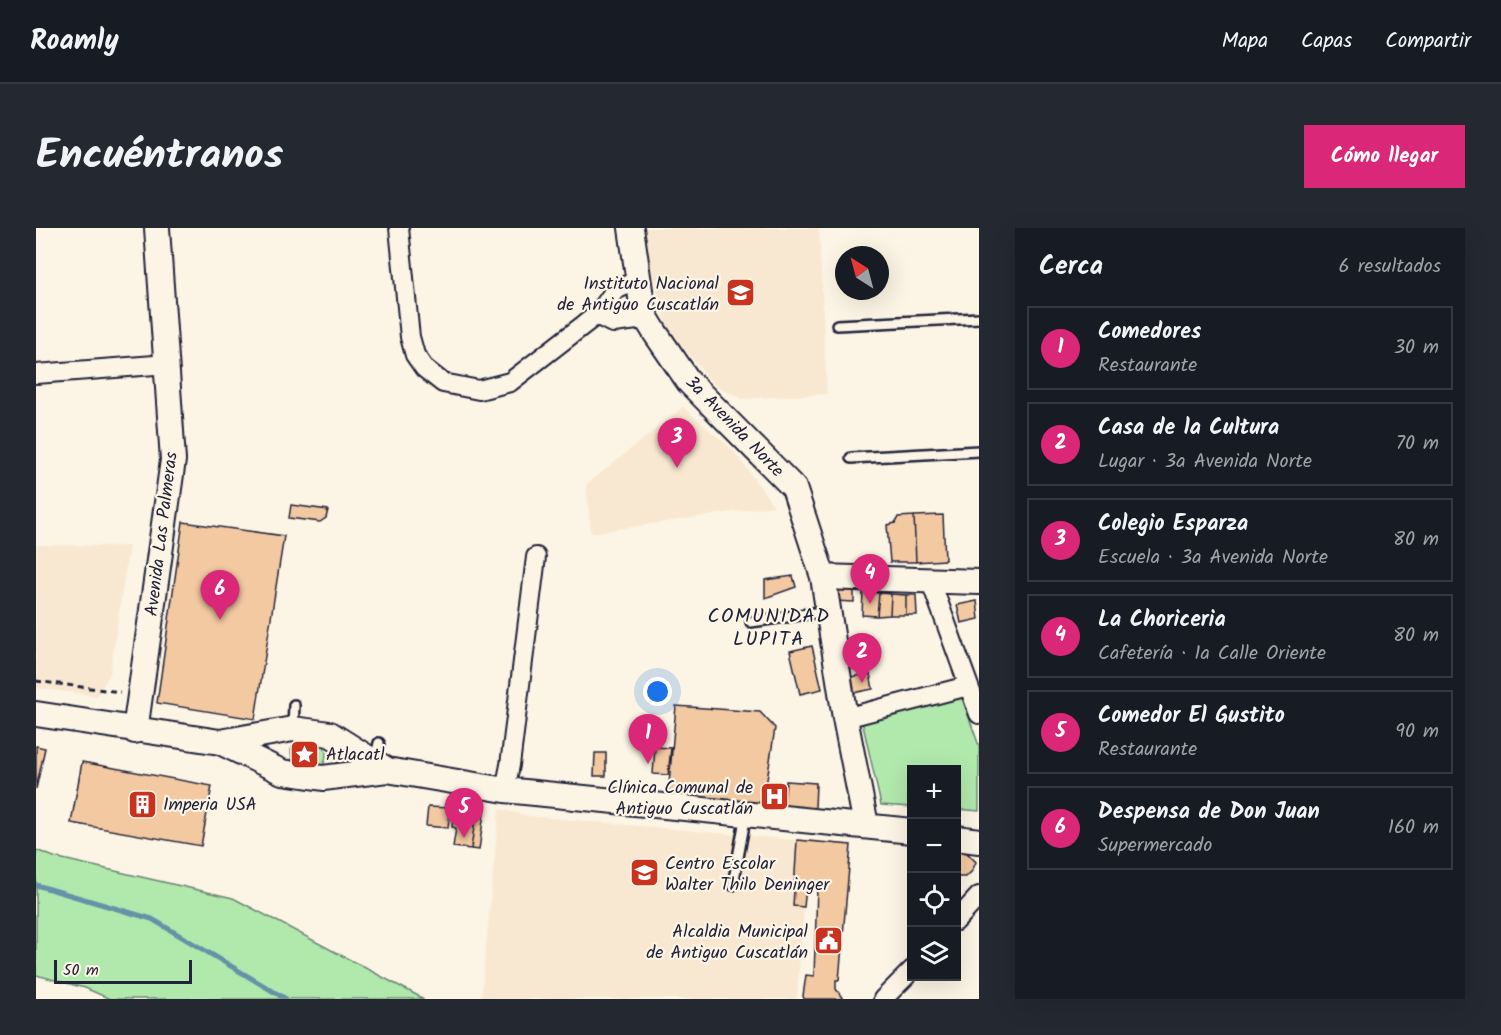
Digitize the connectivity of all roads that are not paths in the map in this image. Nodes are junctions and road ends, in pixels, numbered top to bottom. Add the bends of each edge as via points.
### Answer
1 (157, 228) edge
2 (399, 228) edge
3 (631, 228) edge
4 (637, 280) junction
5 (599, 313) junction
6 (645, 316) junction
7 (979, 318) edge
8 (837, 325) dead end
9 (168, 364) junction
10 (36, 374) edge
11 (979, 451) edge
12 (851, 458) dead end
13 (536, 557) dead end
14 (823, 577) junction
15 (931, 582) junction
16 (979, 582) edge
17 (828, 611) junction
18 (751, 622) dead end
19 (968, 686) junction
20 (294, 705) dead end
21 (36, 714) edge
22 (979, 714) edge
23 (845, 717) junction
24 (293, 729) junction
25 (135, 731) junction
26 (330, 734) junction
27 (220, 742) junction
28 (380, 758) junction
29 (282, 772) junction
30 (323, 778) junction
31 (505, 790) junction
32 (744, 811) junction
33 (866, 825) junction
34 (907, 830) edge
35 (961, 839) edge
36 (979, 841) edge
37 (733, 885) dead end
38 (979, 896) edge
39 (961, 916) edge
40 (907, 975) edge
41 (883, 999) edge

1 - 9 main road, Avenida Las Palmeras
2 - 5 street via 413,346 424,369 443,383 479,390 510,382
3 - 4 main road
4 - 5 street via 615,290
4 - 6 main road
5 - 6 main road via 614,320
6 - 14 main road, 3a Avenida Norte via 694,388 792,484
7 - 8 lane
9 - 10 street
9 - 25 main road, Avenida Las Palmeras via 173,460
11 - 12 lane
13 - 31 street
14 - 15 main road
14 - 17 main road, 3a Avenida Norte
15 - 16 main road
15 - 19 street
17 - 18 lane
17 - 23 main road, 3a Avenida Norte
19 - 22 street
19 - 23 street
20 - 24 lane
21 - 25 main road
23 - 33 main road, 3a Avenida Norte
24 - 26 main road
24 - 27 main road
24 - 29 main road via 280,749
25 - 27 main road
26 - 28 main road
26 - 30 main road via 337,745 338,758 333,770
27 - 29 main road
28 - 30 main road
28 - 31 main road
29 - 30 main road
31 - 32 main road
32 - 33 main road
32 - 37 lane
33 - 34 main road
35 - 36 main road
38 - 39 street
40 - 41 street

